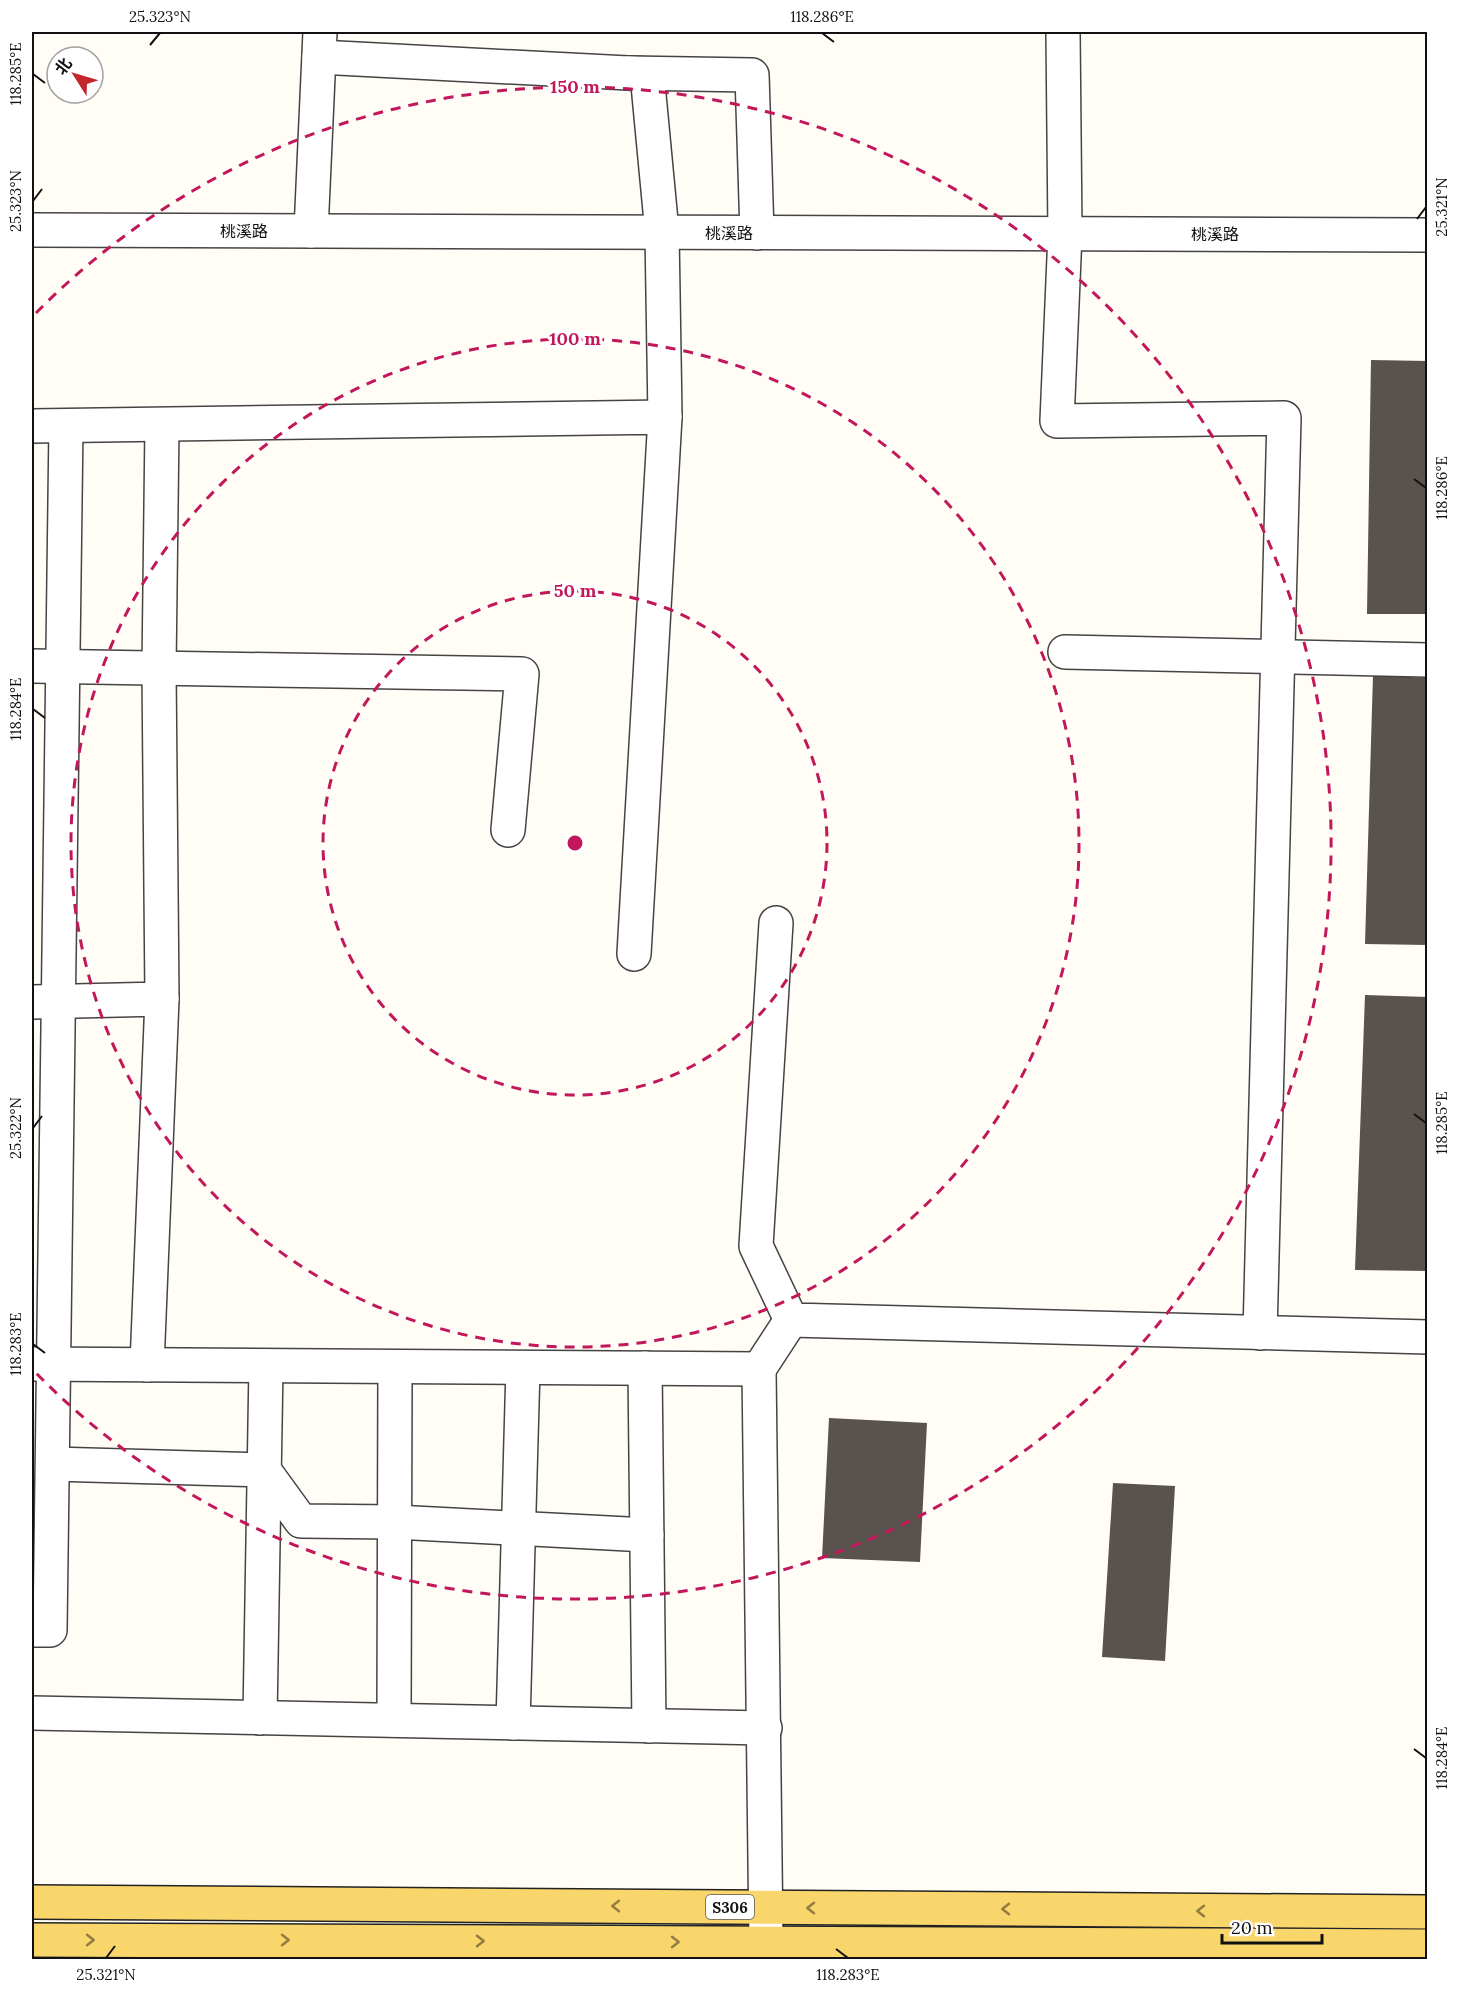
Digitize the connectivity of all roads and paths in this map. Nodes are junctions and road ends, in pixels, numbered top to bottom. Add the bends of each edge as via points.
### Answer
1 (1063, 32) edge
2 (320, 44) edge
3 (628, 74) junction
4 (32, 230) edge
5 (310, 231) junction
6 (662, 232) junction
7 (757, 233) junction
8 (1065, 234) junction
9 (1428, 235) edge
10 (666, 417) junction
11 (162, 425) junction
12 (32, 426) edge
13 (66, 426) junction
14 (1065, 652) dead end
15 (1276, 657) junction
16 (1428, 660) edge
17 (47, 667) edge
18 (159, 669) junction
19 (508, 830) dead end
20 (776, 923) dead end
21 (634, 954) dead end
22 (162, 999) junction
23 (45, 1002) edge
24 (791, 1320) junction
25 (1260, 1333) junction
26 (1428, 1337) edge
27 (43, 1364) edge
28 (147, 1365) junction
29 (266, 1366) junction
30 (396, 1367) junction
31 (523, 1368) junction
32 (645, 1368) junction
33 (759, 1369) junction
34 (52, 1464) junction
35 (264, 1470) junction
36 (395, 1522) junction
37 (519, 1529) junction
38 (647, 1534) junction
39 (32, 1630) edge
40 (32, 1713) edge
41 (260, 1718) junction
42 (394, 1720) junction
43 (513, 1723) junction
44 (649, 1726) junction
45 (765, 1728) junction
46 (32, 1902) edge
47 (767, 1907) junction
48 (1428, 1912) edge
49 (32, 1940) edge
50 (766, 1942) junction
51 (1428, 1946) edge

1 - 8 street
2 - 3 street
2 - 5 street
3 - 6 street via 647,74
3 - 7 street via 752,75
4 - 5 street, 桃溪路
5 - 6 street, 桃溪路
6 - 7 street, 桃溪路
6 - 10 street
7 - 8 street, 桃溪路
8 - 9 street, 桃溪路
8 - 15 street via 1057,421 1284,418
10 - 11 street
10 - 21 street
11 - 13 street
11 - 18 street
12 - 13 street
13 - 17 street
14 - 15 street
15 - 16 street
15 - 25 street
17 - 18 street
17 - 23 street
18 - 19 street via 522,674
18 - 22 street
20 - 24 street via 756,1246
22 - 23 street
22 - 28 street
23 - 27 street
24 - 25 street
24 - 33 street
25 - 26 street
27 - 28 street
27 - 34 street
28 - 29 street
29 - 30 street
29 - 35 street
30 - 31 street
30 - 36 street
31 - 32 street
31 - 37 street
32 - 33 street
32 - 38 street
33 - 45 street
34 - 35 street
34 - 39 street via 50,1630
35 - 36 street via 301,1521
35 - 41 street
36 - 37 street
36 - 42 street
37 - 38 street
37 - 43 street
38 - 44 street
40 - 41 street
41 - 42 street
42 - 43 street
43 - 44 street
44 - 45 street
45 - 47 street
47 -> 46 main road, S306
48 -> 47 main road, S306
47 - 50 street
49 -> 50 main road, S306
50 - 51 main road, S306

